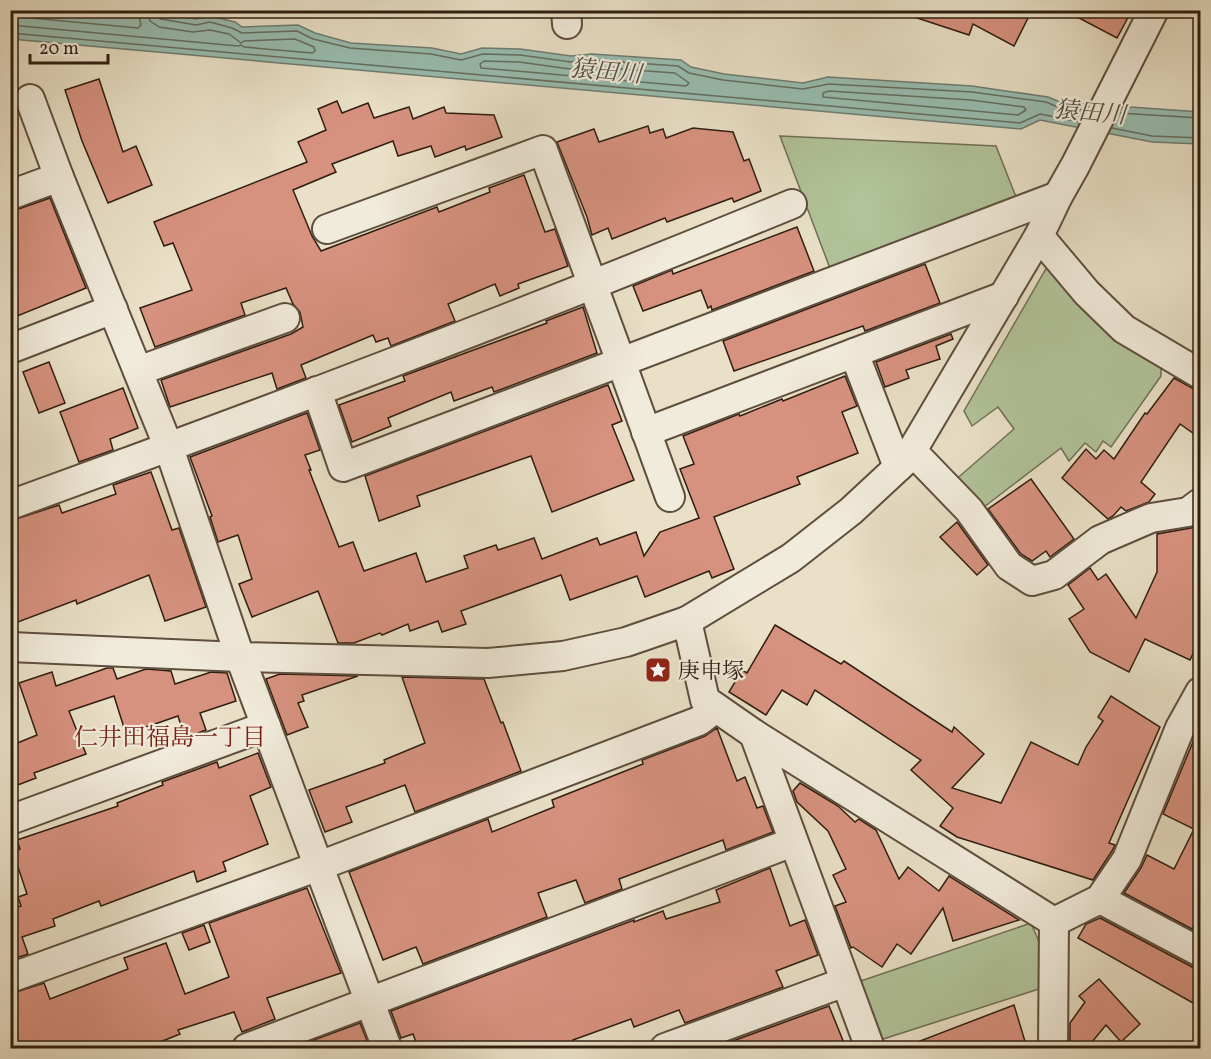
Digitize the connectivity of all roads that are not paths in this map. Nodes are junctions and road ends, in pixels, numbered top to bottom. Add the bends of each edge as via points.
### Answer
1 (1154, 10) edge
2 (30, 99) dead end
3 (59, 177) junction
4 (10, 195) edge
5 (1058, 196) junction
6 (792, 204) dead end
7 (327, 229) dead end
8 (1039, 236) junction
9 (593, 285) junction
10 (1004, 296) junction
11 (113, 309) junction
12 (285, 318) dead end
13 (10, 349) edge
14 (854, 352) junction
15 (621, 362) junction
16 (138, 371) junction
17 (1200, 374) edge
18 (317, 391) junction
19 (646, 432) junction
20 (169, 448) junction
21 (905, 459) junction
22 (670, 497) dead end
23 (1200, 503) edge
24 (10, 505) edge
25 (687, 621) junction
26 (10, 647) edge
27 (240, 657) junction
28 (1200, 692) edge
29 (716, 708) junction
30 (266, 726) junction
31 (754, 734) junction
32 (1190, 734) edge
33 (10, 820) edge
34 (793, 842) junction
35 (318, 866) junction
36 (1100, 899) junction
37 (1054, 922) junction
38 (1200, 952) edge
39 (10, 978) edge
40 (845, 982) junction
41 (370, 1002) junction
42 (247, 1048) edge
43 (387, 1048) edge
44 (665, 1048) edge
45 (870, 1048) edge
46 (1053, 1048) edge

1 - 5 street
2 - 3 street
3 - 4 street
3 - 11 street
5 - 8 street
5 - 15 street
6 - 9 street
7 - 9 street via 543,150
8 - 10 street
8 - 17 street via 1087,293 1124,329
9 - 15 street
9 - 18 street
10 - 14 street
10 - 21 street
11 - 13 street
11 - 16 street
12 - 16 street
14 - 19 street
14 - 21 street
15 - 18 street via 344,467
15 - 19 street
16 - 20 street
18 - 20 street
19 - 22 street
20 - 24 street
20 - 27 street
21 - 23 street via 969,510 1009,566 1032,581 1054,575 1100,540 1151,518 1188,512
21 - 25 street via 851,512 791,558
25 - 27 street via 626,642 563,656 488,663
25 - 29 street via 705,700
26 - 27 street
27 - 30 street
28 - 32 street
29 - 31 street
29 - 35 street via 699,721
30 - 33 street
30 - 35 street
31 - 34 street
31 - 37 street
32 - 36 street via 1127,859
34 - 40 street
34 - 41 street
35 - 39 street
35 - 41 street
36 - 37 street
36 - 38 street
37 - 46 street
40 - 44 street
40 - 45 street
41 - 42 street
41 - 43 street

